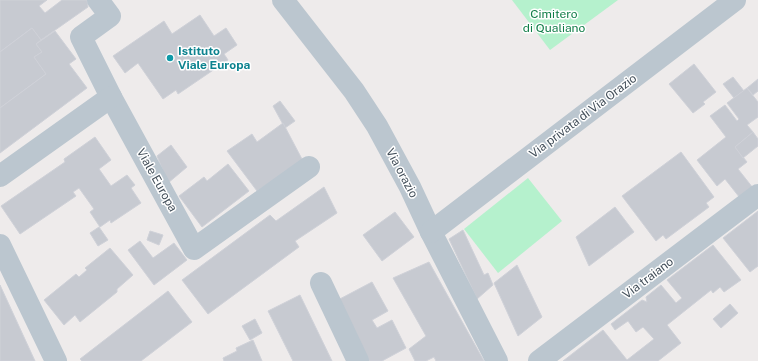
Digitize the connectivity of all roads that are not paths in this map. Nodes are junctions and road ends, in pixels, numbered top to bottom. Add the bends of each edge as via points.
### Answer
1 (98, 0) edge
2 (283, 0) edge
3 (735, 0) edge
4 (111, 97) junction
5 (308, 167) dead end
6 (0, 176) edge
7 (758, 195) edge
8 (431, 232) junction
9 (0, 245) edge
10 (321, 283) dead end
11 (56, 361) edge
12 (358, 361) edge
13 (497, 361) edge
14 (538, 361) edge

1 - 4 street, Viale Europa via 110,16 81,36
2 - 8 street, Via orazio via 354,91 377,126
3 - 8 street, Via privata di Via Orazio
4 - 5 street, Viale Europa via 194,248
4 - 6 street
7 - 14 street, Via traiano
8 - 13 street, Via orazio
9 - 11 street
10 - 12 street

